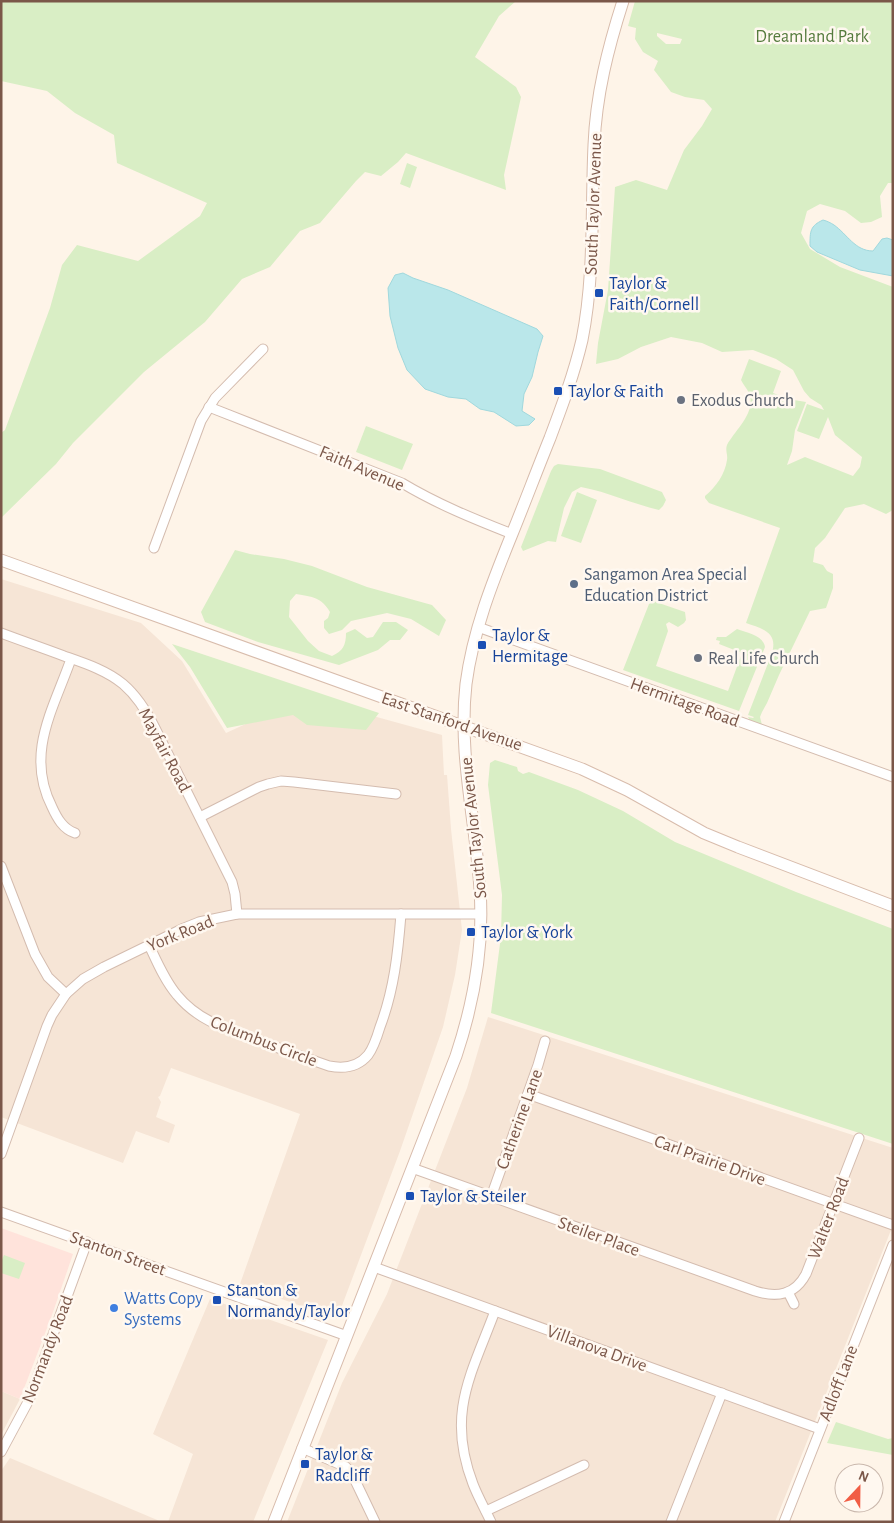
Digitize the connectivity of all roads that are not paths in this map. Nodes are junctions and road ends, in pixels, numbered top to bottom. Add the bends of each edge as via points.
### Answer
1 (623, 1) edge
2 (263, 349) dead end
3 (209, 407) junction
4 (512, 534) junction
5 (154, 548) dead end
6 (1, 560) edge
7 (478, 627) junction
8 (1, 633) edge
9 (71, 658) junction
10 (464, 726) junction
11 (893, 778) edge
12 (396, 794) dead end
13 (200, 817) junction
14 (75, 833) dead end
15 (1, 866) edge
16 (893, 906) edge
17 (237, 914) junction
18 (401, 914) junction
19 (481, 914) junction
20 (149, 945) junction
21 (66, 994) junction
22 (545, 1041) dead end
23 (528, 1094) junction
24 (859, 1138) dead end
25 (1, 1154) edge
26 (412, 1168) junction
27 (491, 1197) junction
28 (834, 1204) junction
29 (1, 1212) edge
30 (893, 1226) edge
31 (88, 1242) junction
32 (893, 1245) edge
33 (374, 1267) junction
34 (788, 1292) junction
35 (794, 1304) dead end
36 (495, 1311) junction
37 (347, 1336) junction
38 (722, 1393) junction
39 (820, 1429) junction
40 (302, 1448) junction
41 (1, 1452) edge
42 (584, 1465) dead end
43 (486, 1512) junction
44 (274, 1522) edge
45 (375, 1522) edge
46 (491, 1522) edge
47 (671, 1522) edge
48 (784, 1522) edge

1 - 4 street, South Taylor Avenue via 597,104 590,289 581,341 565,398
2 - 3 street
3 - 4 street, Faith Avenue via 402,483 452,510
3 - 5 street via 198,427
4 - 7 street, South Taylor Avenue
6 - 10 street, East Stanford Avenue
7 - 10 street, South Taylor Avenue via 466,686
7 - 11 street, Hermitage Road
8 - 9 street, Mayfair Road
9 - 13 street, Mayfair Road via 108,674 136,698 156,728
9 - 14 street via 44,734 40,762 48,800 60,821
10 - 16 street, East Stanford Avenue via 582,769 704,833
10 - 19 street, South Taylor Avenue
12 - 13 street via 281,781 259,787
13 - 17 street, Mayfair Road via 232,882
15 - 21 street via 35,954 48,977
17 - 18 street, York Road
17 - 20 street, York Road via 199,922
18 - 19 street, York Road
18 - 20 street, Columbus Circle via 398,961 386,1012 367,1056 347,1067 336,1068 220,1027 193,1011 166,979
19 - 26 street, South Taylor Avenue via 474,992 466,1022
20 - 21 street, York Road via 104,966
21 - 25 street, York Road via 47,1026
22 - 23 street, Catherine Lane
23 - 27 street, Catherine Lane
23 - 28 street, Carl Prairie Drive
24 - 28 street, Walter Road
26 - 27 street, Steiler Place
26 - 33 street, South Taylor Avenue
27 - 34 street, Steiler Place via 764,1294 777,1296
28 - 30 street, Carl Prairie Drive
28 - 34 street, Walter Road via 806,1274 800,1284
29 - 31 street, Stanton Street
31 - 37 street, Stanton Street
31 - 41 street, Normandy Road via 28,1400
32 - 39 street, Adloff Lane
33 - 36 street, Villanova Drive
33 - 37 street, South Taylor Avenue
34 - 35 street
36 - 38 street, Villanova Drive
36 - 43 street via 465,1391 460,1425 467,1466
37 - 40 street, South Taylor Avenue
38 - 39 street, Villanova Drive
38 - 47 street
39 - 48 street, Adloff Lane
40 - 44 street, South Taylor Avenue
40 - 45 street via 346,1467
42 - 43 street
43 - 46 street

